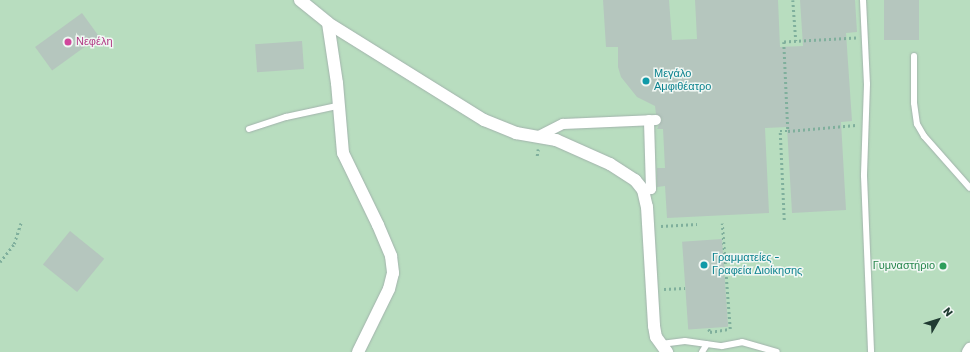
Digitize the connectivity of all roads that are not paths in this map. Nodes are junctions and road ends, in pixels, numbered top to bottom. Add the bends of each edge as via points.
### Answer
1 (300, 0) edge
2 (863, 0) edge
3 (328, 23) junction
4 (914, 56) dead end
5 (337, 106) junction
6 (249, 129) dead end
7 (539, 136) junction
8 (970, 188) edge
9 (643, 190) junction
10 (707, 344) junction
11 (664, 348) edge
12 (723, 349) edge
13 (970, 349) edge
14 (358, 352) edge
15 (702, 352) edge
16 (777, 352) edge
17 (871, 352) edge
18 (968, 352) edge

1 - 3 street
2 - 17 lane via 867,84 864,176
3 - 5 street via 337,83
3 - 7 street via 484,120 516,133
4 - 8 lane via 914,102 917,124 924,136
5 - 6 lane via 286,116
5 - 14 street via 343,153 391,256 393,273 389,289
7 - 9 street via 590,155 620,170 635,180
7 - 9 street via 563,124 652,120 651,189
9 - 11 street via 648,226 654,326
10 - 11 lane via 685,341
10 - 12 lane
10 - 15 lane
12 - 16 lane via 742,342
13 - 18 street

